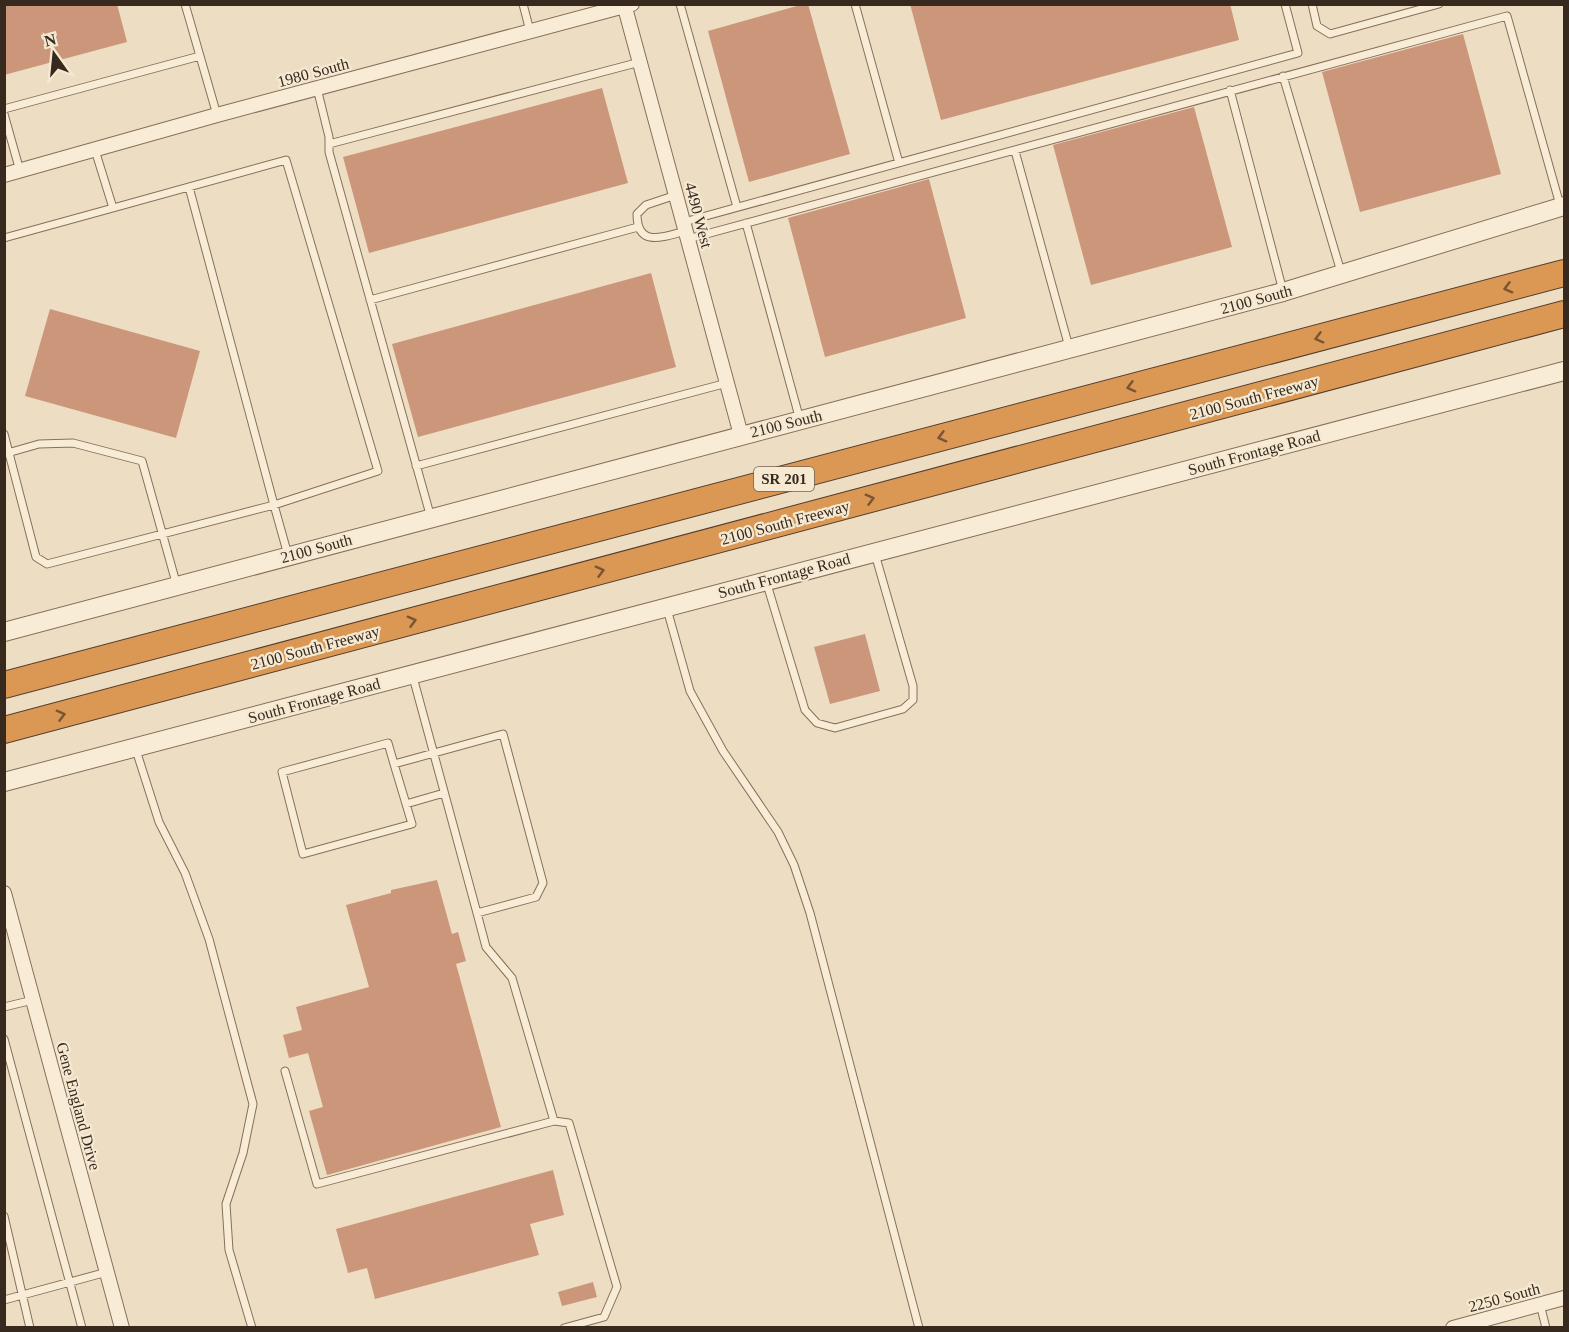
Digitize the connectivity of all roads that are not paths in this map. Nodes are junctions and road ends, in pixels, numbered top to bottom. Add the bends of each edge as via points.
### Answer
1 (185, 4) edge
2 (523, 4) edge
3 (680, 4) edge
4 (855, 4) edge
5 (1285, 4) edge
6 (1312, 4) edge
7 (1439, 4) edge
8 (627, 5) edge
9 (530, 31) junction
10 (200, 56) junction
11 (640, 62) junction
12 (1283, 76) junction
13 (317, 88) junction
14 (1230, 90) junction
15 (4, 109) edge
16 (4, 114) edge
17 (217, 115) junction
18 (329, 144) junction
19 (95, 150) junction
20 (1015, 151) junction
21 (899, 163) junction
22 (20, 171) junction
23 (4, 175) edge
24 (189, 187) junction
25 (676, 195) junction
26 (737, 207) junction
27 (1562, 207) edge
28 (113, 208) junction
29 (746, 224) junction
30 (638, 226) junction
31 (686, 231) junction
32 (4, 238) edge
33 (1564, 273) edge
34 (1341, 275) junction
35 (1283, 292) junction
36 (370, 300) junction
37 (1564, 314) edge
38 (1070, 349) junction
39 (1564, 371) edge
40 (727, 383) junction
41 (800, 420) junction
42 (4, 434) edge
43 (741, 435) junction
44 (7, 453) edge
45 (416, 466) junction
46 (274, 505) junction
47 (431, 518) junction
48 (164, 535) junction
49 (874, 551) junction
50 (288, 556) junction
51 (766, 580) junction
52 (177, 586) junction
53 (666, 606) junction
54 (4, 632) edge
55 (412, 674) junction
56 (4, 685) edge
57 (4, 730) edge
58 (135, 747) junction
59 (432, 753) junction
60 (394, 764) junction
61 (4, 782) edge
62 (444, 793) junction
63 (406, 804) junction
64 (4, 893) edge
65 (477, 913) junction
66 (33, 1000) junction
67 (4, 1007) edge
68 (4, 1039) edge
69 (285, 1071) dead end
70 (554, 1121) junction
71 (4, 1216) edge
72 (107, 1272) junction
73 (70, 1282) junction
74 (22, 1295) junction
75 (1564, 1298) edge
76 (4, 1300) edge
77 (1540, 1304) junction
78 (30, 1328) edge
79 (82, 1328) edge
80 (122, 1328) edge
81 (252, 1328) edge
82 (564, 1328) edge
83 (919, 1328) edge
84 (1453, 1328) edge
85 (1546, 1328) edge

1 - 10 lane
2 - 9 lane
3 - 26 lane
4 - 21 lane
5 - 21 lane via 1298,53
6 - 7 lane via 1317,26 1330,34
8 - 9 street, 1980 South
8 - 11 street, 4490 West
9 - 13 street, 1980 South
10 - 15 lane
10 - 17 lane
11 - 18 lane
11 - 25 street, 4490 West
12 - 14 lane
12 - 27 lane via 1507,16
12 - 34 lane
13 - 17 street, 1980 South
13 - 18 lane
14 - 20 lane
14 - 35 lane
16 - 22 lane
17 - 19 street, 1980 South
18 - 36 lane via 328,152
19 - 22 street, 1980 South
19 - 28 lane
20 - 29 lane
20 - 38 lane
21 - 26 lane
22 - 23 street, 1980 South
24 - 28 lane
24 - 46 lane
24 - 46 lane via 286,160 378,471
25 - 30 lane via 641,208
25 - 31 street, 4490 West
26 - 31 lane
27 - 34 street, 2100 South
28 - 32 lane
29 - 31 lane
29 - 41 lane
30 - 31 lane via 649,238 658,239
30 - 36 lane
31 - 40 street, 4490 West
33 -> 56 highway, SR 201
34 - 35 street, 2100 South
35 - 38 street, 2100 South
36 - 45 lane
57 -> 37 highway, 2100 South Freeway / SR 201
38 - 41 street, 2100 South
39 - 49 street, South Frontage Road
40 - 43 street, 4490 West
40 - 45 lane
41 - 43 street, 2100 South
42 - 44 lane
43 - 47 street, 2100 South
44 - 48 lane via 39,444 73,443 142,461
44 - 48 lane via 36,557 47,564
45 - 47 lane
46 - 48 lane
46 - 50 lane
47 - 50 street, 2100 South
48 - 52 lane
49 - 51 street, South Frontage Road
49 - 51 lane via 913,686 913,700 903,709 835,728 817,723 806,710
50 - 52 street, 2100 South
51 - 53 street, South Frontage Road
52 - 54 street, 2100 South
53 - 55 street, South Frontage Road
53 - 83 lane via 700,713 778,832 794,865
55 - 58 street, South Frontage Road
55 - 59 lane
58 - 61 street, South Frontage Road
58 - 81 lane via 159,822 185,873 209,939 253,1104 243,1153 226,1204 229,1250
59 - 60 lane
59 - 62 lane
59 - 65 lane via 503,734 543,883 536,897
60 - 63 lane
60 - 63 lane via 388,743 282,772 303,854 411,824
62 - 63 lane
62 - 65 lane
64 - 66 street, Gene England Drive
65 - 70 lane via 486,946 512,978
66 - 67 lane
66 - 72 street, Gene England Drive
68 - 73 lane
69 - 70 lane via 317,1184
70 - 82 lane via 569,1123 617,1287 604,1317
71 - 74 lane
72 - 73 lane
72 - 80 street, Gene England Drive
73 - 74 lane
73 - 79 lane
74 - 76 lane
74 - 78 lane
75 - 77 street, 2250 South
77 - 84 street, 2250 South
77 - 85 lane

